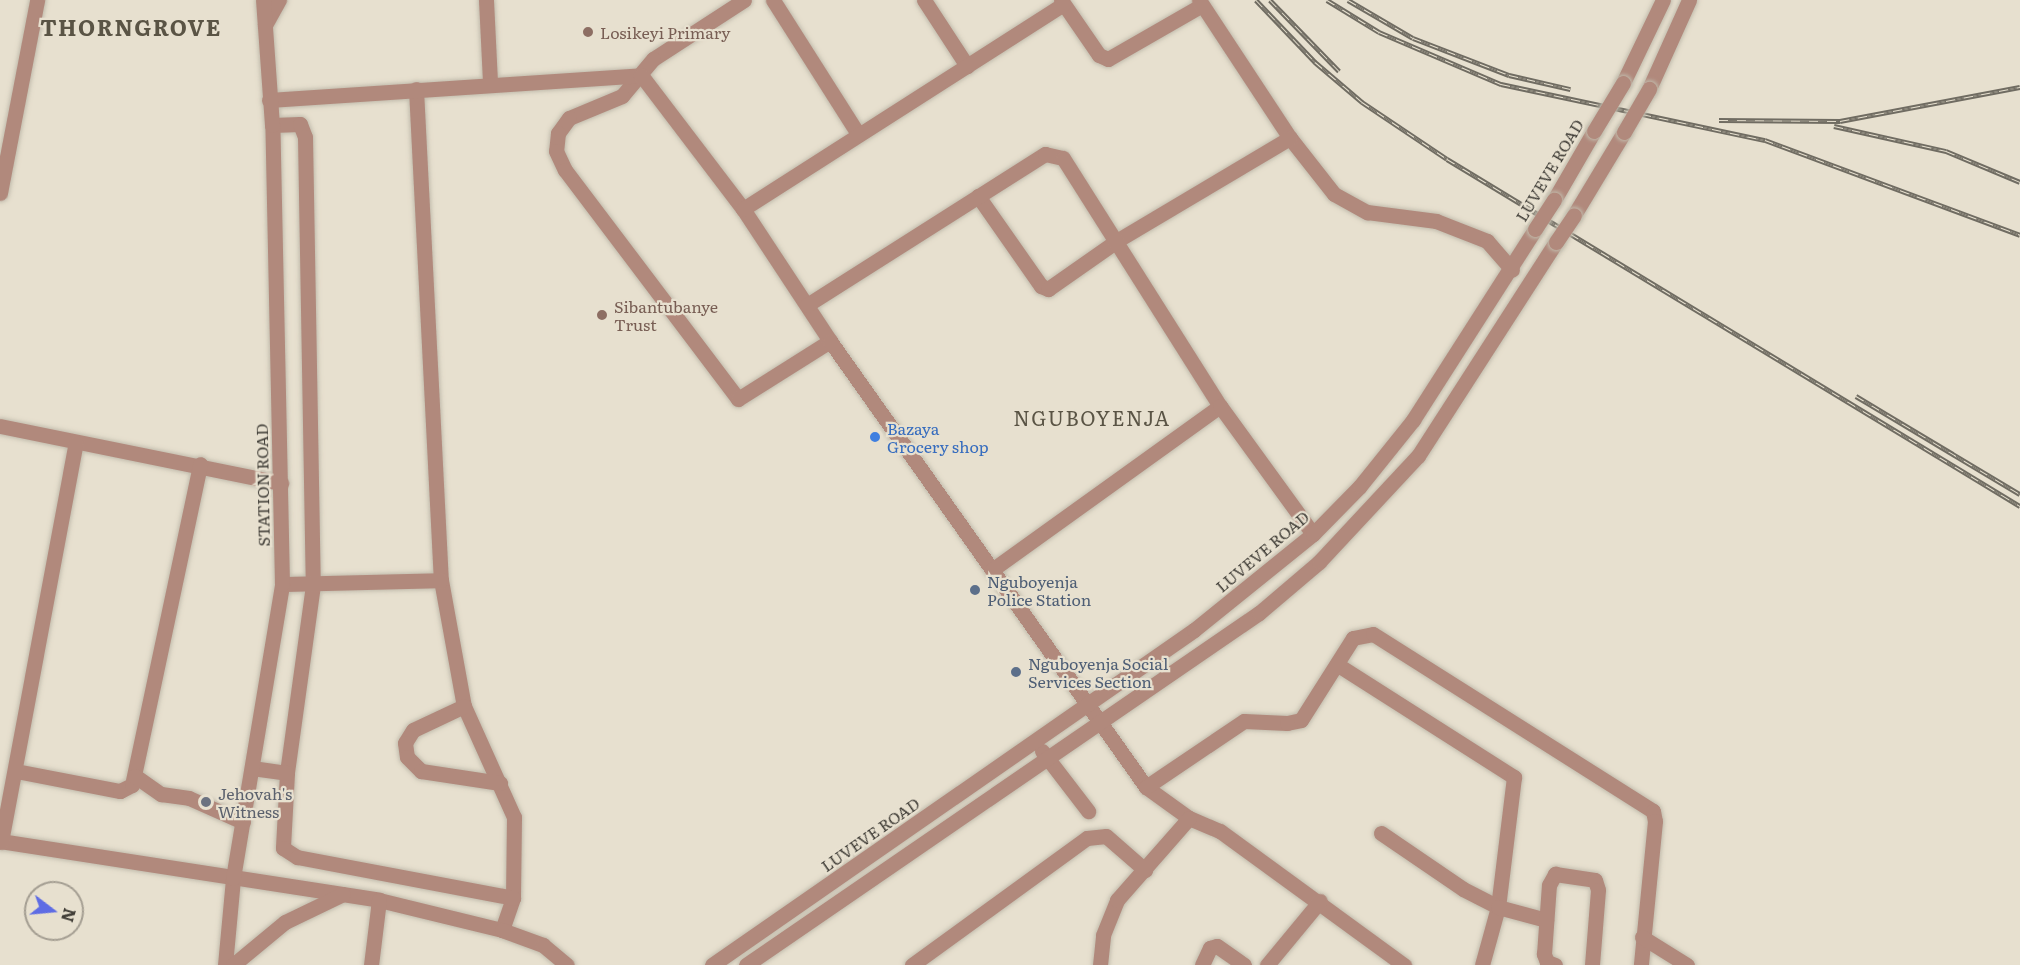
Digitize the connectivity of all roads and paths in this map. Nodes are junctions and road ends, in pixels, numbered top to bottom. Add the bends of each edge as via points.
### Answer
1 (38, 0) edge
2 (263, 0) edge
3 (279, 0) edge
4 (486, 0) edge
5 (744, 0) edge
6 (772, 0) edge
7 (924, 0) edge
8 (1663, 0) edge
9 (1689, 0) edge
10 (1062, 2) edge
11 (1200, 2) edge
12 (265, 25) junction
13 (967, 66) junction
14 (640, 75) junction
15 (490, 83) junction
16 (416, 89) junction
17 (269, 100) junction
18 (0, 111) edge
19 (16, 114) junction
20 (272, 125) junction
21 (858, 134) junction
22 (1290, 138) junction
23 (0, 193) edge
24 (978, 196) junction
25 (743, 209) junction
26 (1118, 240) junction
27 (1512, 270) junction
28 (807, 305) junction
29 (830, 341) junction
30 (1220, 406) junction
31 (0, 426) edge
32 (76, 443) junction
33 (200, 464) junction
34 (280, 483) junction
35 (1313, 534) junction
36 (992, 570) junction
37 (441, 580) junction
38 (282, 584) junction
39 (312, 585) junction
40 (1338, 665) junction
41 (464, 706) junction
42 (1087, 706) junction
43 (1097, 722) junction
44 (1035, 742) junction
45 (1047, 758) junction
46 (252, 768) junction
47 (16, 771) junction
48 (287, 773) junction
49 (135, 776) junction
50 (500, 783) junction
51 (1146, 787) junction
52 (1088, 811) dead end
53 (1189, 818) junction
54 (243, 822) junction
55 (1381, 833) dead end
56 (0, 841) edge
57 (1145, 870) junction
58 (234, 878) junction
59 (343, 894) junction
60 (513, 898) junction
61 (379, 900) junction
62 (1320, 901) junction
63 (1498, 907) junction
64 (1546, 920) junction
65 (502, 930) junction
66 (1642, 937) junction
67 (225, 965) edge
68 (233, 965) edge
69 (371, 965) edge
70 (567, 965) edge
71 (712, 965) edge
72 (746, 965) edge
73 (912, 965) edge
74 (1100, 965) edge
75 (1202, 965) edge
76 (1244, 965) edge
77 (1267, 965) edge
78 (1404, 965) edge
79 (1482, 965) edge
80 (1555, 965) edge
81 (1592, 965) edge
82 (1641, 965) edge
83 (1687, 965) edge

1 - 19 street
2 - 12 street, STATION ROAD
3 - 12 street
4 - 15 street
5 - 14 street via 653,59
6 - 21 street
7 - 13 street
8 - 27 street, LUVEVE ROAD, bridge via 1623,82
9 - 43 street, bridge via 1624,132 1437,431 1373,507 1319,562 1259,613
10 - 11 street via 1100,55 1113,59
10 - 13 street
11 - 22 street
12 - 17 street, STATION ROAD
13 - 21 street
14 - 15 street
14 - 25 street
14 - 29 street via 622,96 576,113 563,124 555,144 566,170 738,399
15 - 16 street
16 - 17 street
16 - 37 street
17 - 20 street, STATION ROAD
18 - 19 street
19 - 23 street
20 - 34 street, STATION ROAD
20 - 39 street via 300,124 305,137
21 - 25 street
22 - 26 street
22 - 27 street via 1328,187 1356,208 1436,222 1466,233 1496,249
24 - 26 street via 1045,154 1057,155
24 - 26 street via 1046,289
24 - 28 street
25 - 28 street
26 - 30 street
27 - 35 street, LUVEVE ROAD via 1413,420 1360,486
28 - 29 street
29 - 36 street
30 - 35 street
30 - 36 street
31 - 32 street
32 - 33 street
32 - 47 street
33 - 34 street
33 - 49 street
34 - 38 street, STATION ROAD
35 - 42 street, LUVEVE ROAD via 1194,630
36 - 42 street
37 - 39 street
37 - 41 street
38 - 39 street
38 - 46 street, STATION ROAD
39 - 48 street
40 - 51 street via 1301,720 1244,721
40 - 63 street via 1514,777
40 - 66 street via 1353,638 1373,634 1653,811
41 - 50 street
41 - 50 street via 414,730 405,743 407,757 421,771
42 - 43 street
42 - 44 street, LUVEVE ROAD
43 - 45 street
43 - 51 street
44 - 45 street
44 - 71 street, LUVEVE ROAD
45 - 52 street
45 - 72 street
46 - 48 street
46 - 54 street, STATION ROAD
47 - 49 street via 120,790 132,785
47 - 56 street
48 - 60 street via 282,842 292,856
49 - 54 street via 160,794 189,798
50 - 60 street via 514,817
51 - 53 street
53 - 57 street
53 - 62 street via 1220,831
54 - 58 street, STATION ROAD
55 - 63 street via 1463,889
56 - 58 street
57 - 73 street via 1106,836 1087,838
57 - 74 street via 1110,913 1102,935
58 - 59 street
58 - 67 street, STATION ROAD
59 - 61 street
59 - 68 street via 285,922
60 - 65 street
61 - 65 street
61 - 69 street
62 - 77 street
62 - 78 street
63 - 64 street
63 - 79 street
64 - 80 street via 1544,959
64 - 81 street via 1549,885 1555,874 1595,880 1598,890
65 - 70 street via 543,945
66 - 82 street
66 - 83 street
75 - 76 street via 1210,948 1217,946

